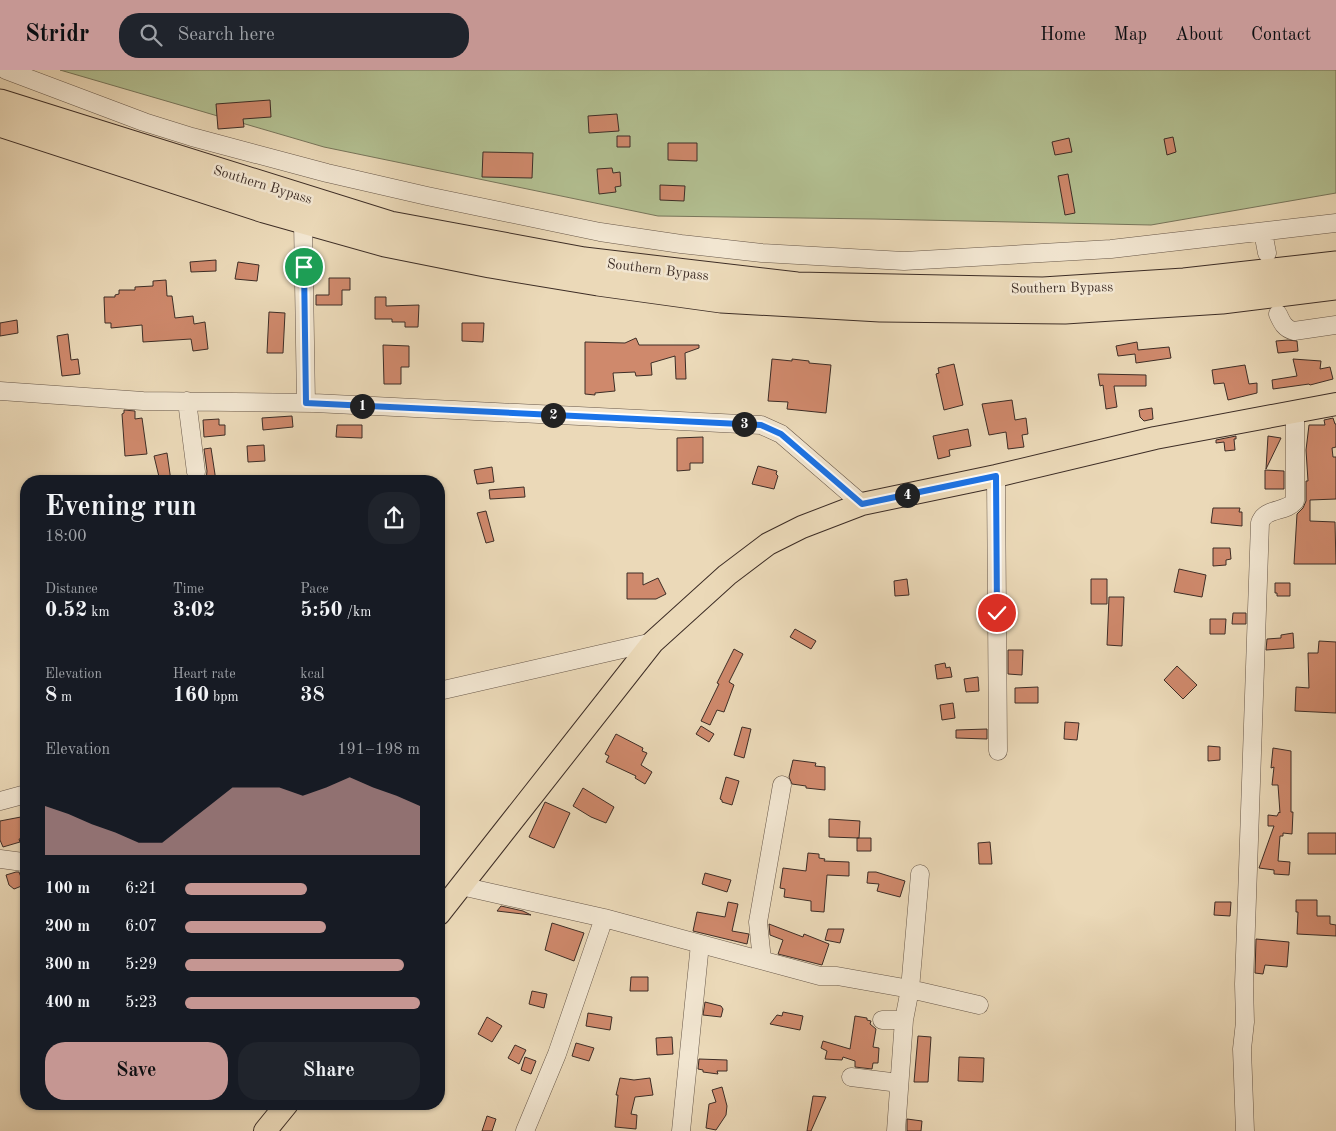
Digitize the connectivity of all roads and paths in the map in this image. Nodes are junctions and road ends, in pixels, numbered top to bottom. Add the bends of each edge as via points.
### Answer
1 (6, 70) edge
2 (0, 102) edge
3 (0, 124) edge
4 (303, 221) junction
5 (1336, 224) edge
6 (1263, 232) junction
7 (1267, 253) dead end
8 (1336, 264) edge
9 (1336, 287) edge
10 (1278, 314) dead end
11 (1336, 325) edge
12 (0, 391) edge
13 (187, 401) junction
14 (306, 403) junction
15 (1336, 404) edge
16 (1295, 411) junction
17 (196, 472) dead end
18 (996, 476) junction
19 (862, 504) junction
20 (653, 642) junction
21 (445, 690) edge
22 (998, 751) dead end
23 (782, 785) dead end
24 (20, 795) edge
25 (0, 800) edge
26 (0, 859) edge
27 (20, 862) edge
28 (920, 874) dead end
29 (461, 886) junction
30 (445, 906) edge
31 (604, 918) junction
32 (700, 944) junction
33 (762, 960) junction
34 (910, 989) junction
35 (980, 1005) dead end
36 (882, 1020) dead end
37 (904, 1020) junction
38 (851, 1077) dead end
39 (899, 1083) junction
40 (281, 1110) edge
41 (265, 1131) edge
42 (525, 1131) edge
43 (681, 1131) edge
44 (896, 1131) edge
45 (1245, 1131) edge

1 - 6 street via 144,122 327,172 600,232 681,244 762,253 904,261 1111,250
2 - 8 highway, Southern Bypass via 390,224 584,260 797,284 1043,290 1184,281
3 - 4 highway, Southern Bypass
4 - 9 highway, Southern Bypass via 385,244 490,265 721,300 880,309 1065,311 1222,301
4 - 14 street
5 - 6 street
6 - 7 street
10 - 11 street via 1288,330
12 - 13 street
13 - 14 street
13 - 17 street
14 - 19 street via 761,425 781,434
15 - 16 main road
16 - 18 main road via 1155,438
16 - 45 street via 1295,501 1288,507 1266,514 1260,523 1242,1050
18 - 19 main road
18 - 22 street
19 - 20 main road via 768,544 727,575
20 - 21 street
20 - 29 main road
23 - 33 street via 758,922
24 - 25 street
26 - 27 street
28 - 34 street
29 - 30 main road
29 - 31 street
31 - 32 street
31 - 42 street via 557,1054
32 - 33 street
32 - 43 street
33 - 34 street via 820,976
34 - 35 street
34 - 37 street
36 - 37 street
37 - 39 street
38 - 39 street
39 - 44 street
40 - 41 main road

